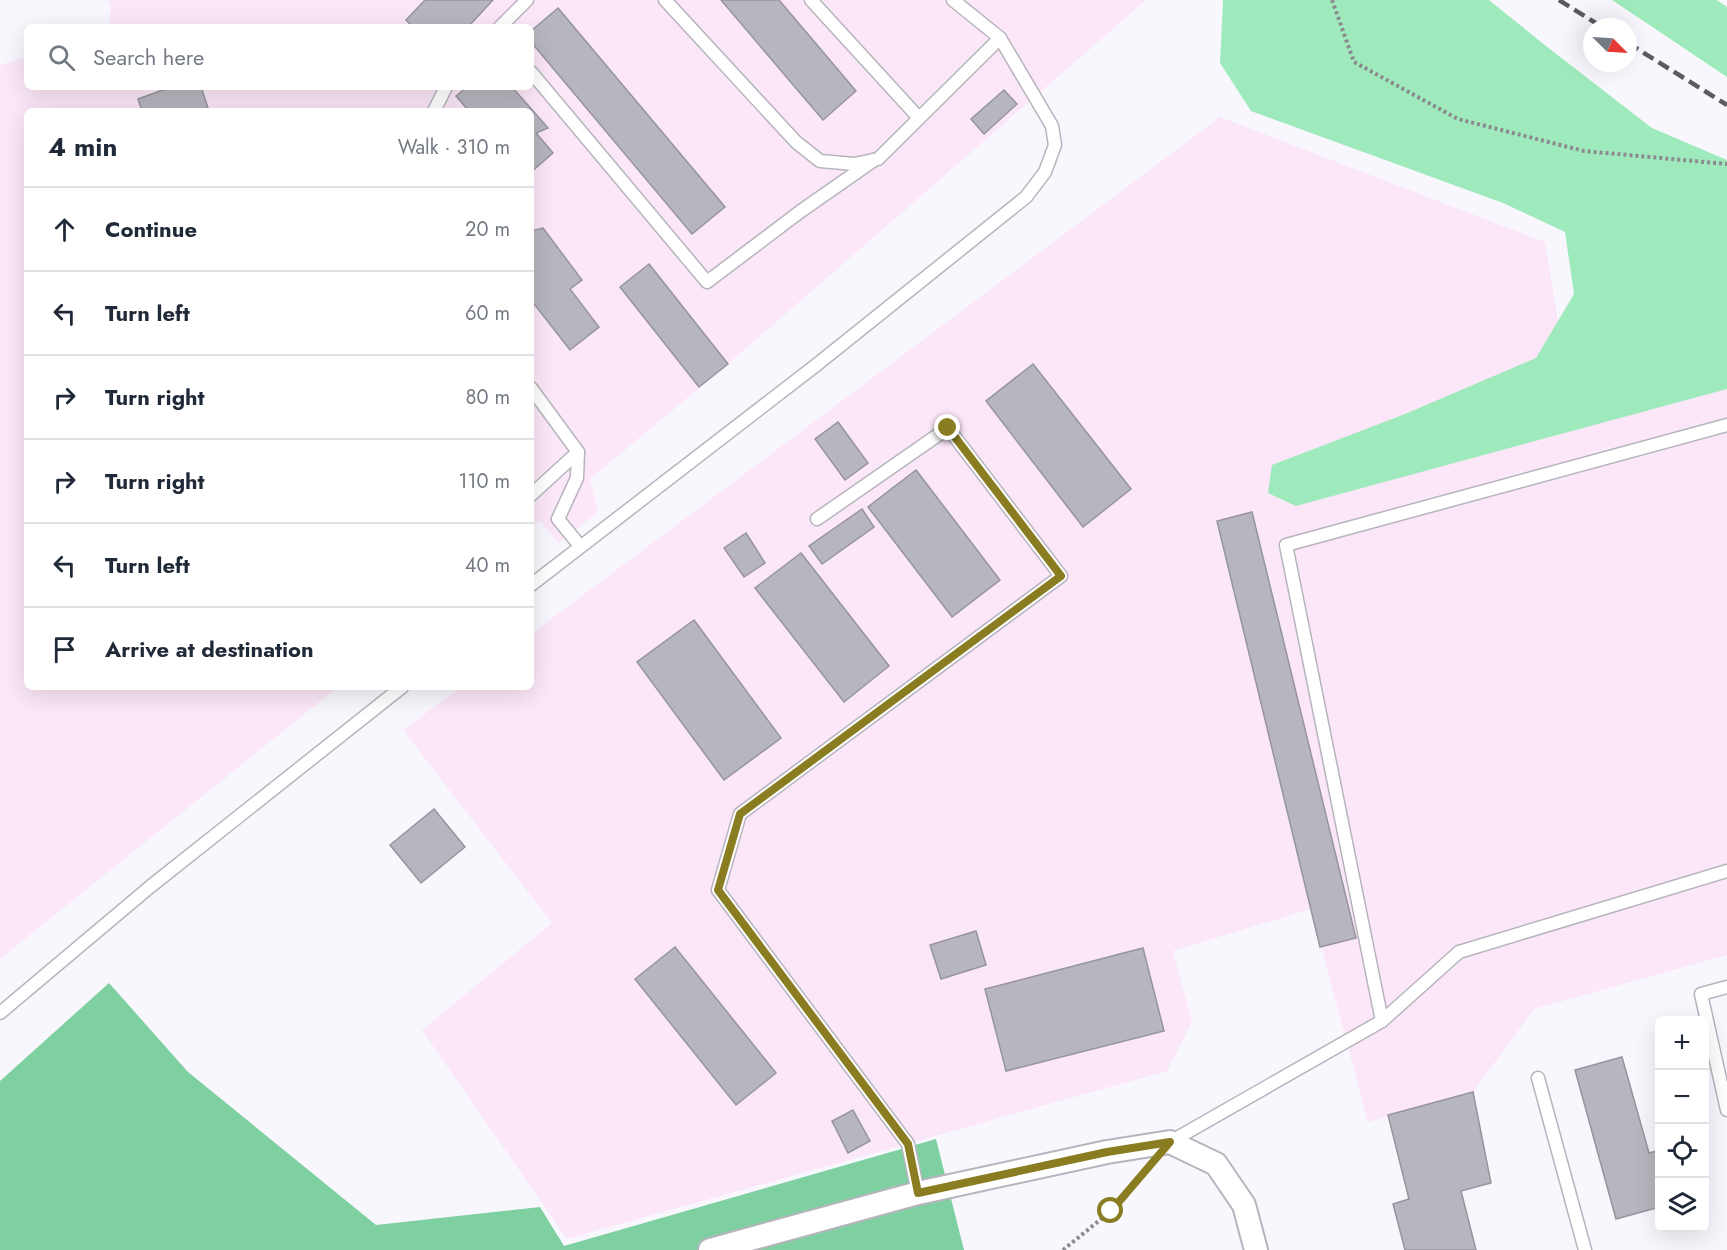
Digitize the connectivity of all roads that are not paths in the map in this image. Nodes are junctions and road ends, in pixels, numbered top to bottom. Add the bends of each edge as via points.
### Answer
1 (527, 0) edge
2 (665, 0) edge
3 (811, 0) edge
4 (953, 0) edge
5 (503, 24) edge
6 (1000, 38) junction
7 (534, 76) edge
8 (444, 90) edge
9 (436, 108) edge
10 (919, 118) junction
11 (874, 160) junction
12 (534, 392) edge
13 (1727, 425) edge
14 (578, 452) junction
15 (534, 492) edge
16 (817, 519) dead end
17 (580, 546) junction
18 (534, 583) edge
19 (398, 690) edge
20 (1727, 871) edge
21 (1727, 987) edge
22 (0, 1013) edge
23 (1383, 1022) junction
24 (1538, 1078) dead end
25 (1727, 1110) edge
26 (1170, 1142) junction
27 (918, 1193) junction
28 (710, 1250) edge
29 (1256, 1250) edge
30 (1585, 1250) edge

1 - 5 lane
2 - 11 lane via 796,142 820,161 854,164
3 - 10 lane
4 - 6 lane
6 - 10 lane
6 - 17 lane via 1052,126 1054,145 1045,172 1026,197 815,366
7 - 11 lane via 707,282
8 - 9 lane
10 - 11 lane
12 - 14 lane
13 - 23 lane via 1286,545
14 - 15 lane
14 - 17 lane via 577,478 558,519
16 - 27 lane via 948,428 1061,576 740,814 718,890 908,1144
17 - 18 lane
19 - 22 lane via 151,886
20 - 23 lane via 1459,952
21 - 25 lane via 1701,994
23 - 26 lane
24 - 30 lane
26 - 27 street
26 - 29 street via 1216,1164 1244,1205
27 - 28 street

